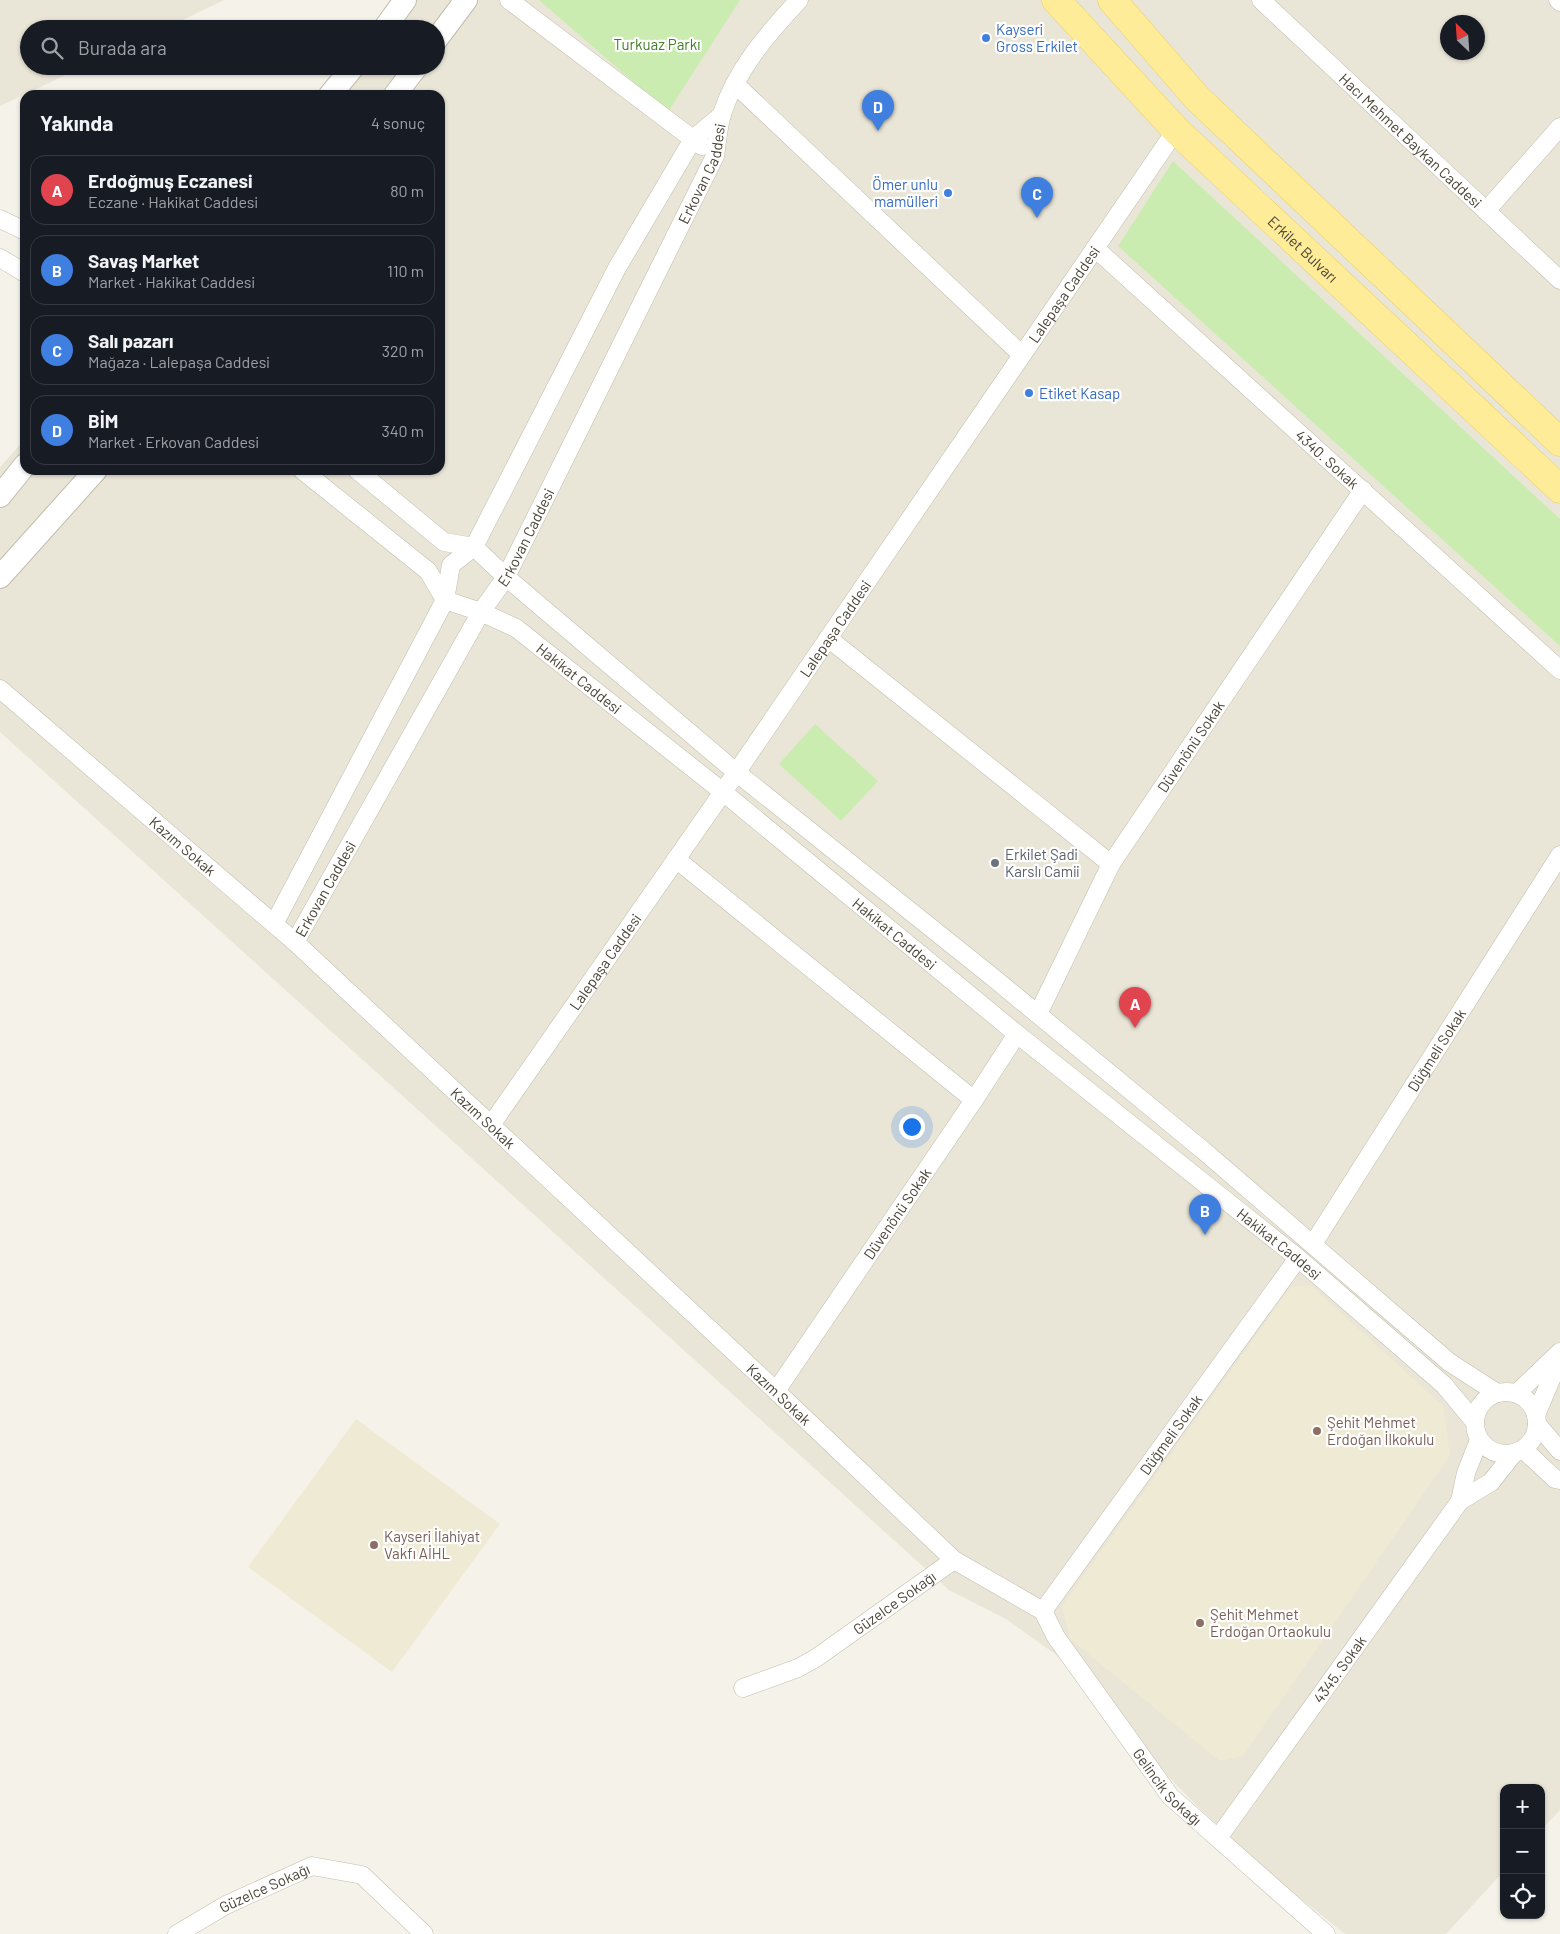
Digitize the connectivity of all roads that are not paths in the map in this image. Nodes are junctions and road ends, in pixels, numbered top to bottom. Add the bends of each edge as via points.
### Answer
1 (404, 0) edge
2 (466, 0) edge
3 (509, 0) edge
4 (799, 0) edge
5 (1056, 0) edge
6 (1112, 0) edge
7 (1261, 0) edge
8 (390, 20) edge
9 (445, 28) edge
10 (347, 75) edge
11 (410, 75) edge
12 (735, 84) junction
13 (334, 90) edge
14 (399, 90) edge
15 (722, 115) junction
16 (1560, 127) edge
17 (1176, 130) junction
18 (692, 139) junction
19 (715, 156) junction
20 (1486, 211) junction
21 (0, 219) edge
22 (20, 229) edge
23 (1096, 248) junction
24 (0, 258) edge
25 (20, 271) edge
26 (1560, 280) edge
27 (1022, 355) junction
28 (1560, 442) edge
29 (20, 471) edge
30 (92, 475) edge
31 (308, 475) edge
32 (363, 475) edge
33 (1560, 489) edge
34 (1363, 490) junction
35 (0, 496) edge
36 (474, 547) junction
37 (0, 577) edge
38 (506, 577) junction
39 (446, 600) junction
40 (481, 612) junction
41 (828, 638) junction
42 (1560, 670) edge
43 (0, 689) edge
44 (736, 772) junction
45 (723, 792) junction
46 (1560, 855) edge
47 (676, 859) junction
48 (1111, 864) junction
49 (274, 924) junction
50 (295, 942) junction
51 (1038, 1014) junction
52 (1017, 1034) junction
53 (974, 1100) junction
54 (491, 1125) junction
55 (1312, 1244) junction
56 (1298, 1258) junction
57 (1560, 1352) edge
58 (1560, 1358) edge
59 (776, 1391) junction
60 (1498, 1392) junction
61 (1517, 1393) junction
62 (1537, 1420) junction
63 (1474, 1421) junction
64 (1479, 1440) junction
65 (1518, 1451) junction
66 (1560, 1451) edge
67 (1560, 1480) edge
68 (1460, 1501) junction
69 (954, 1560) junction
70 (1043, 1611) junction
71 (743, 1688) dead end
72 (1218, 1838) junction
73 (177, 1934) edge
74 (424, 1934) edge
75 (1326, 1934) edge

1 - 8 street
2 - 9 street
3 - 18 street
4 - 12 street, Erkovan Caddesi via 767,34
5 - 17 main road, Erkilet Bulvarı
6 - 28 main road via 1197,98
7 - 20 street, Hacı Mehmet Baykan Caddesi
10 - 13 street
11 - 14 street
12 - 15 street, Erkovan Caddesi
12 - 27 street
15 - 18 street, Erkovan Caddesi
15 - 19 street, Erkovan Caddesi
16 - 20 street
17 - 23 street, Lalepaşa Caddesi
17 - 33 main road, Erkilet Bulvarı
18 - 19 street
18 - 36 street, Erkovan Caddesi via 617,268
19 - 38 street, Erkovan Caddesi
20 - 26 street, Hacı Mehmet Baykan Caddesi
21 - 22 street
23 - 27 street, Lalepaşa Caddesi
23 - 34 street, 4340. Sokak
24 - 25 street
27 - 41 street, Lalepaşa Caddesi
29 - 35 street
30 - 37 street
31 - 39 street via 428,571
32 - 36 street via 444,542
34 - 42 street, 4340. Sokak
34 - 48 street, Düvenönü Sokak
36 - 38 street, Hakikat Caddesi
36 - 39 street, Erkovan Caddesi via 451,565
38 - 40 street, Erkovan Caddesi
38 - 44 street, Hakikat Caddesi
39 - 40 street, Hakikat Caddesi
39 - 49 street, Erkovan Caddesi
40 - 45 street, Hakikat Caddesi via 516,628
40 - 50 street, Erkovan Caddesi
41 - 44 street, Lalepaşa Caddesi
41 - 48 street
43 - 49 street, Kazım Sokak
44 - 45 street, Lalepaşa Caddesi
44 - 51 street, Hakikat Caddesi
45 - 47 street, Lalepaşa Caddesi
45 - 52 street, Hakikat Caddesi
46 - 55 street, Düğmeli Sokak
47 - 53 street
47 - 54 street, Lalepaşa Caddesi
48 - 51 street, Düvenönü Sokak
49 - 50 street, Kazım Sokak
50 - 54 street, Kazım Sokak
51 - 55 street, Hakikat Caddesi
52 - 53 street, Düvenönü Sokak
52 - 56 street, Hakikat Caddesi
53 - 59 street, Düvenönü Sokak
54 - 59 street, Kazım Sokak
55 - 60 street, Hakikat Caddesi via 1450,1362
56 - 63 street, Hakikat Caddesi via 1444,1385
56 - 70 street, Düğmeli Sokak
57 - 61 street
58 - 62 street
59 - 69 street, Kazım Sokak
60 - 61 street
60 - 63 street via 1481,1403
61 - 62 street via 1529,1402
62 - 65 street via 1530,1443
62 - 66 street
63 - 64 street
64 - 65 street via 1494,1452
64 - 68 street, 4345. Sokak via 1466,1473
65 - 67 street
65 - 68 street, 4345. Sokak via 1491,1482
68 - 72 street, 4345. Sokak
69 - 70 street
69 - 71 street, Güzelce Sokağı via 816,1658
70 - 72 street, Gelincik Sokağı via 1056,1637 1170,1796
72 - 75 street, Gelincik Sokağı
73 - 74 street, Güzelce Sokağı via 226,1905 312,1866 362,1876

